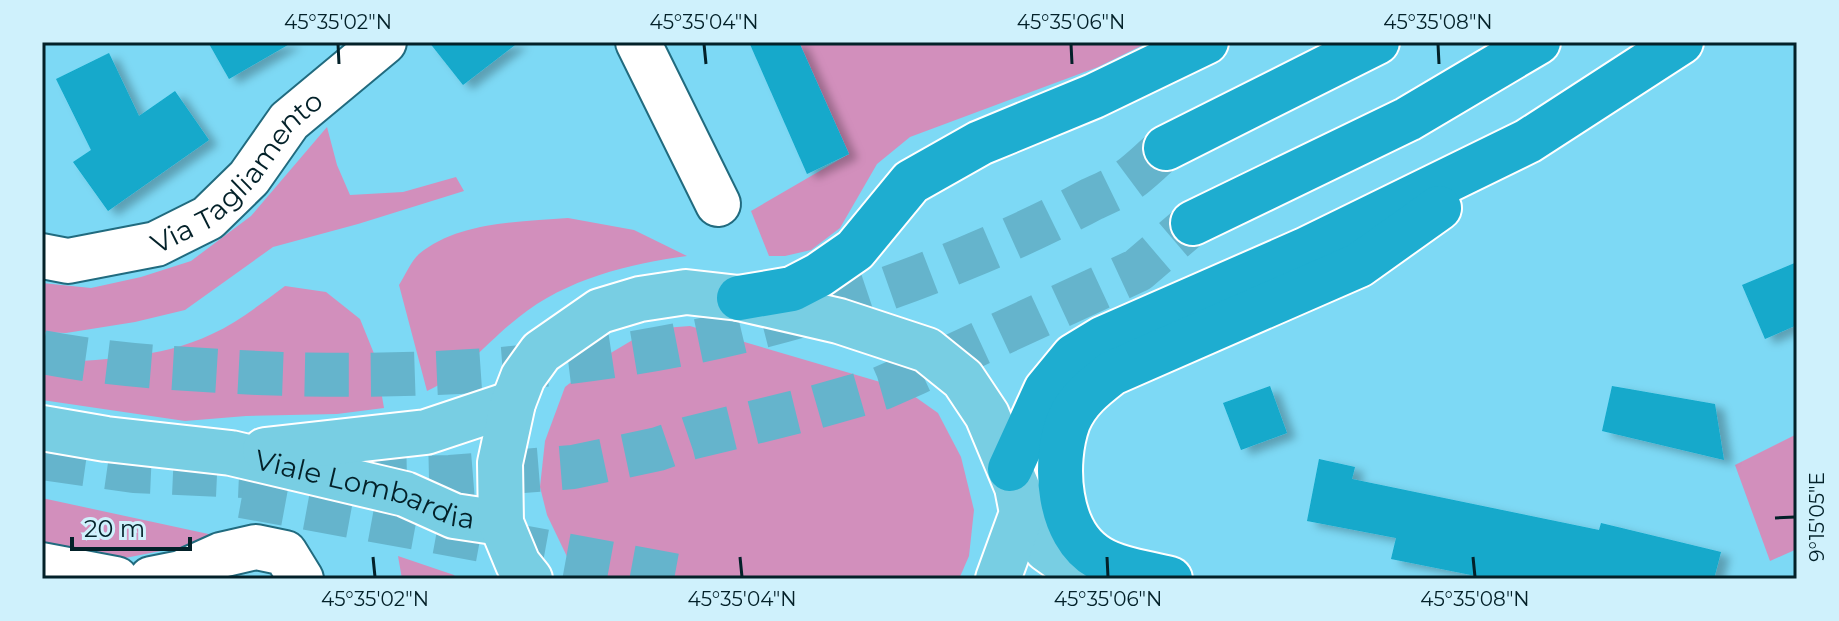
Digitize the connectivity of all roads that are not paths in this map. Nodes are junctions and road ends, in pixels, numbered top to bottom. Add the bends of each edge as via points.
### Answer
1 (384, 42) edge
2 (638, 42) edge
3 (1206, 42) edge
4 (1377, 42) edge
5 (1538, 42) edge
6 (1681, 42) edge
7 (1528, 141) junction
8 (1166, 148) tunnel mouth
9 (718, 204) dead end
10 (1193, 223) tunnel mouth
11 (55, 259) edge
12 (739, 298) junction
13 (513, 403) junction
14 (42, 428) edge
15 (231, 453) junction
16 (1010, 469) junction
17 (1022, 513) junction
18 (501, 523) junction
19 (42, 565) edge
20 (293, 566) edge
21 (116, 579) edge
22 (151, 579) edge
23 (530, 579) edge
24 (998, 579) edge
25 (1088, 579) edge
26 (1170, 579) edge

1 - 11 street, Via Tagliamento via 289,121 249,178 208,218 156,244
2 - 9 street
3 - 12 highway via 980,143 911,182 855,250 819,275 792,289
4 - 8 highway
5 - 10 highway via 1408,119
6 - 7 highway
7 - 16 highway via 1074,356 1046,390
7 - 26 highway via 1359,265 1112,373 1086,392 1068,422 1061,453 1066,512 1076,537 1098,558
12 - 13 main road via 686,292 600,311 541,352
12 - 16 main road via 839,321 927,350 963,379 987,415
13 - 15 main road, Viale Lombardia via 426,432
13 - 18 main road via 500,463
14 - 15 main road, Viale Lombardia
15 - 18 main road, Viale Lombardia via 405,494 454,516
16 - 17 main road
17 - 24 main road
17 - 25 main road via 1046,549
18 - 23 main road
19 - 21 street
20 - 22 street via 256,547

